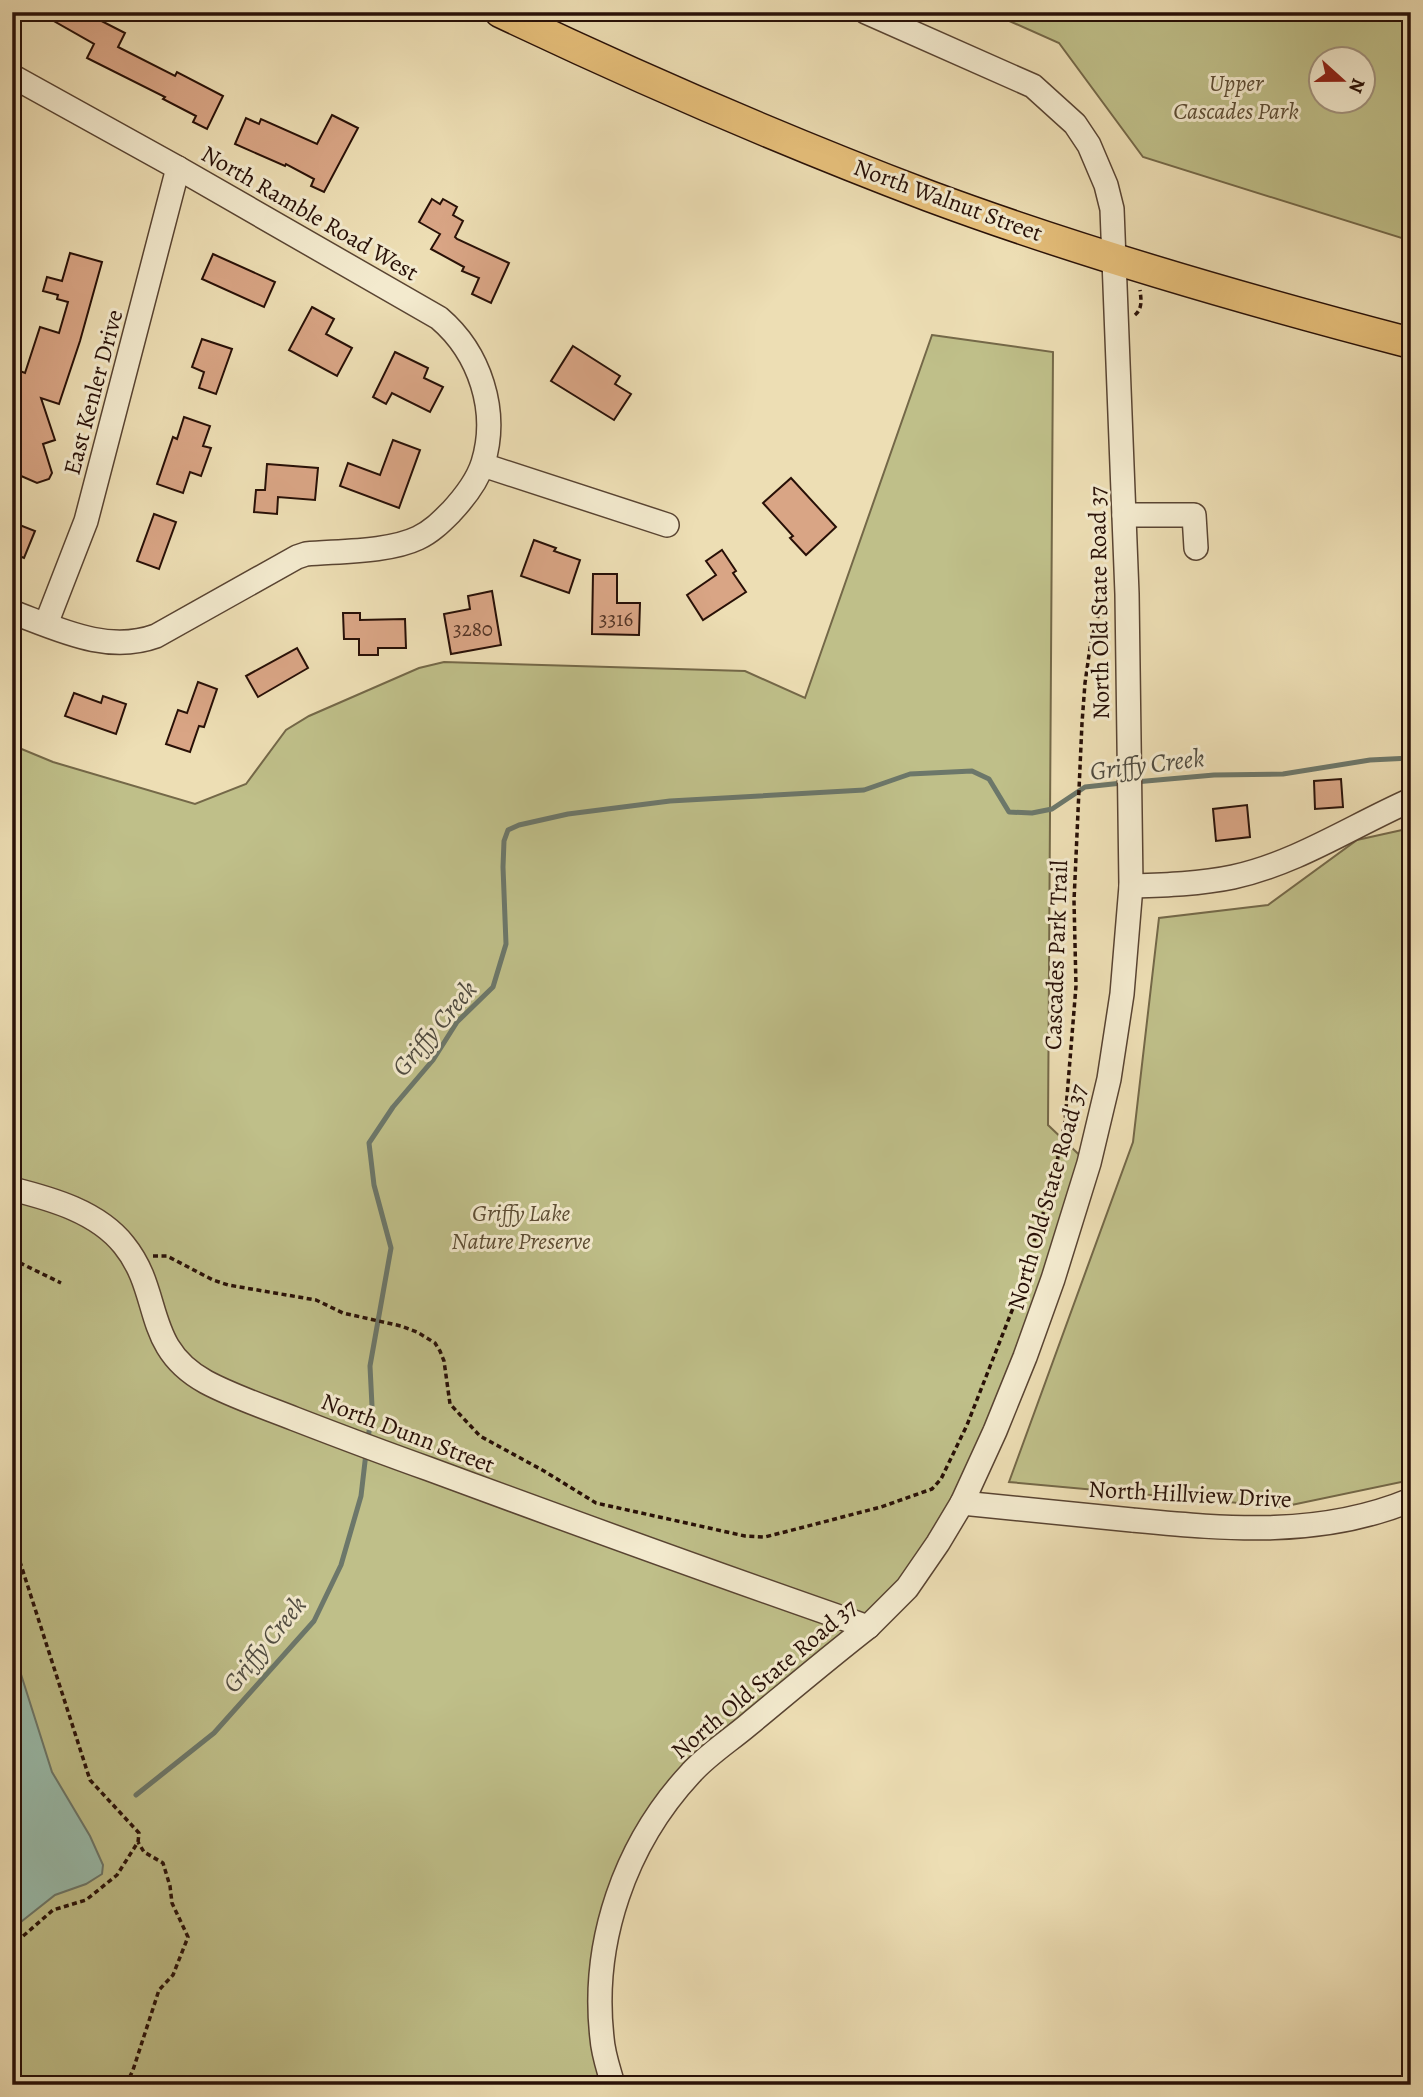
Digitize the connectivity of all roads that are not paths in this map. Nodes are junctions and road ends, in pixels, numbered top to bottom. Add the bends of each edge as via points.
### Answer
1 (500, 12) edge
2 (866, 12) edge
3 (12, 76) edge
4 (178, 168) junction
5 (1126, 262) junction
6 (1411, 343) edge
7 (483, 465) junction
8 (1124, 515) junction
9 (667, 525) dead end
10 (1196, 548) dead end
11 (12, 612) edge
12 (46, 624) junction
13 (1411, 800) edge
14 (1131, 886) junction
15 (12, 1189) edge
16 (1411, 1500) edge
17 (962, 1503) junction
18 (868, 1627) junction
19 (613, 2085) edge

1 - 5 main road, North Walnut Street via 786,139 930,196
2 - 5 street, North Old State Road 37 via 1033,86 1064,112 1089,145 1106,186
3 - 4 street, North Ramble Road West
4 - 7 street, North Ramble Road West via 420,306 454,331 474,363 486,398 488,441
4 - 12 street, East Kenler Drive via 86,521
5 - 6 main road, North Walnut Street
5 - 8 street, North Old State Road 37 via 1116,320
7 - 9 street
7 - 12 street via 460,502 418,538 392,546 296,557 143,641 84,638
8 - 10 street via 1194,516
8 - 14 street, North Old State Road 37
11 - 12 street
13 - 14 street via 1273,865 1232,877
14 - 17 street, North Old State Road 37 via 1117,1031 1089,1163 1025,1357
15 - 18 street, North Dunn Street via 73,1209 99,1222 123,1244 145,1285 166,1346 185,1368 206,1382 362,1445
16 - 17 street, North Hillview Drive via 1367,1516 1287,1529 1172,1524
17 - 18 street, North Old State Road 37 via 907,1588
18 - 19 street, North Old State Road 37 via 692,1772 638,1848 608,1924 602,1963 602,2040

